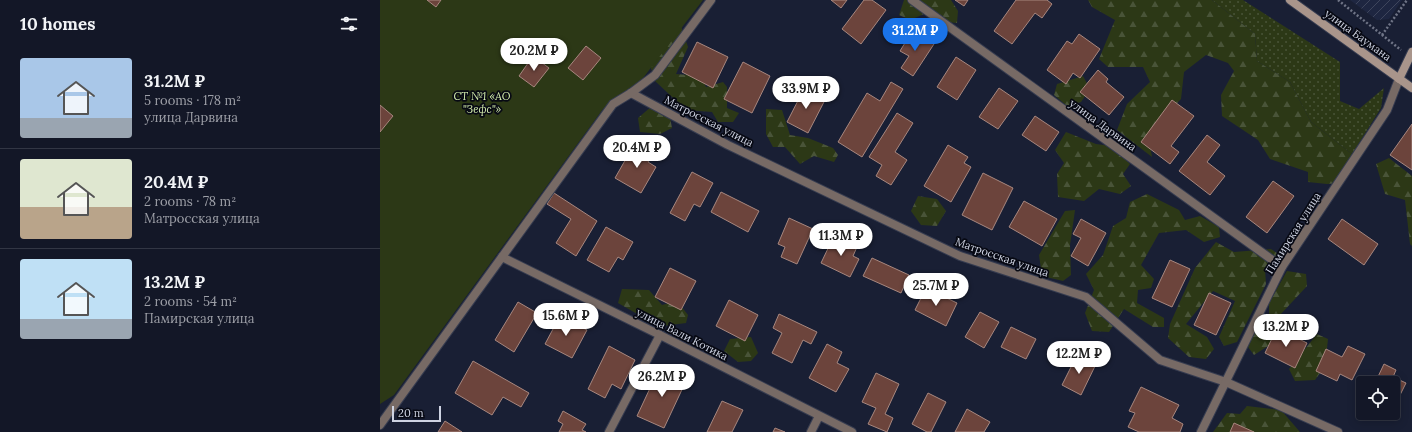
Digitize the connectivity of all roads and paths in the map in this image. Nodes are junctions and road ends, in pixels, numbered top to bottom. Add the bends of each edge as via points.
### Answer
1 (711, 0) edge
2 (912, 0) edge
3 (1290, 0) edge
4 (1338, 0) edge
5 (1407, 0) edge
6 (1382, 35) junction
7 (1410, 54) edge
8 (1399, 79) junction
9 (1412, 88) edge
10 (631, 93) junction
11 (502, 257) junction
12 (1282, 267) junction
13 (660, 335) junction
14 (1226, 382) junction
15 (819, 416) junction
16 (380, 425) edge
17 (609, 432) edge
18 (811, 432) edge
19 (852, 432) edge
20 (1202, 432) edge
21 (1338, 432) edge

1 - 10 street via 655,75
2 - 12 street, улица Дарвина
3 - 8 street, улица Баумана
4 - 6 path
5 - 6 path
6 - 7 path
7 - 8 street, Памирская улица
8 - 9 street, улица Баумана
8 - 12 street, Памирская улица via 1387,110
10 - 11 street via 613,104
10 - 14 street, Матросская улица via 728,145 960,256 1086,297 1160,360
11 - 13 street, улица Вали Котика
11 - 16 street
12 - 14 street, Памирская улица
13 - 15 street, улица Вали Котика
13 - 17 street
14 - 20 street, Памирская улица
14 - 21 street, Матросская улица
15 - 18 street
15 - 19 street, улица Вали Котика

